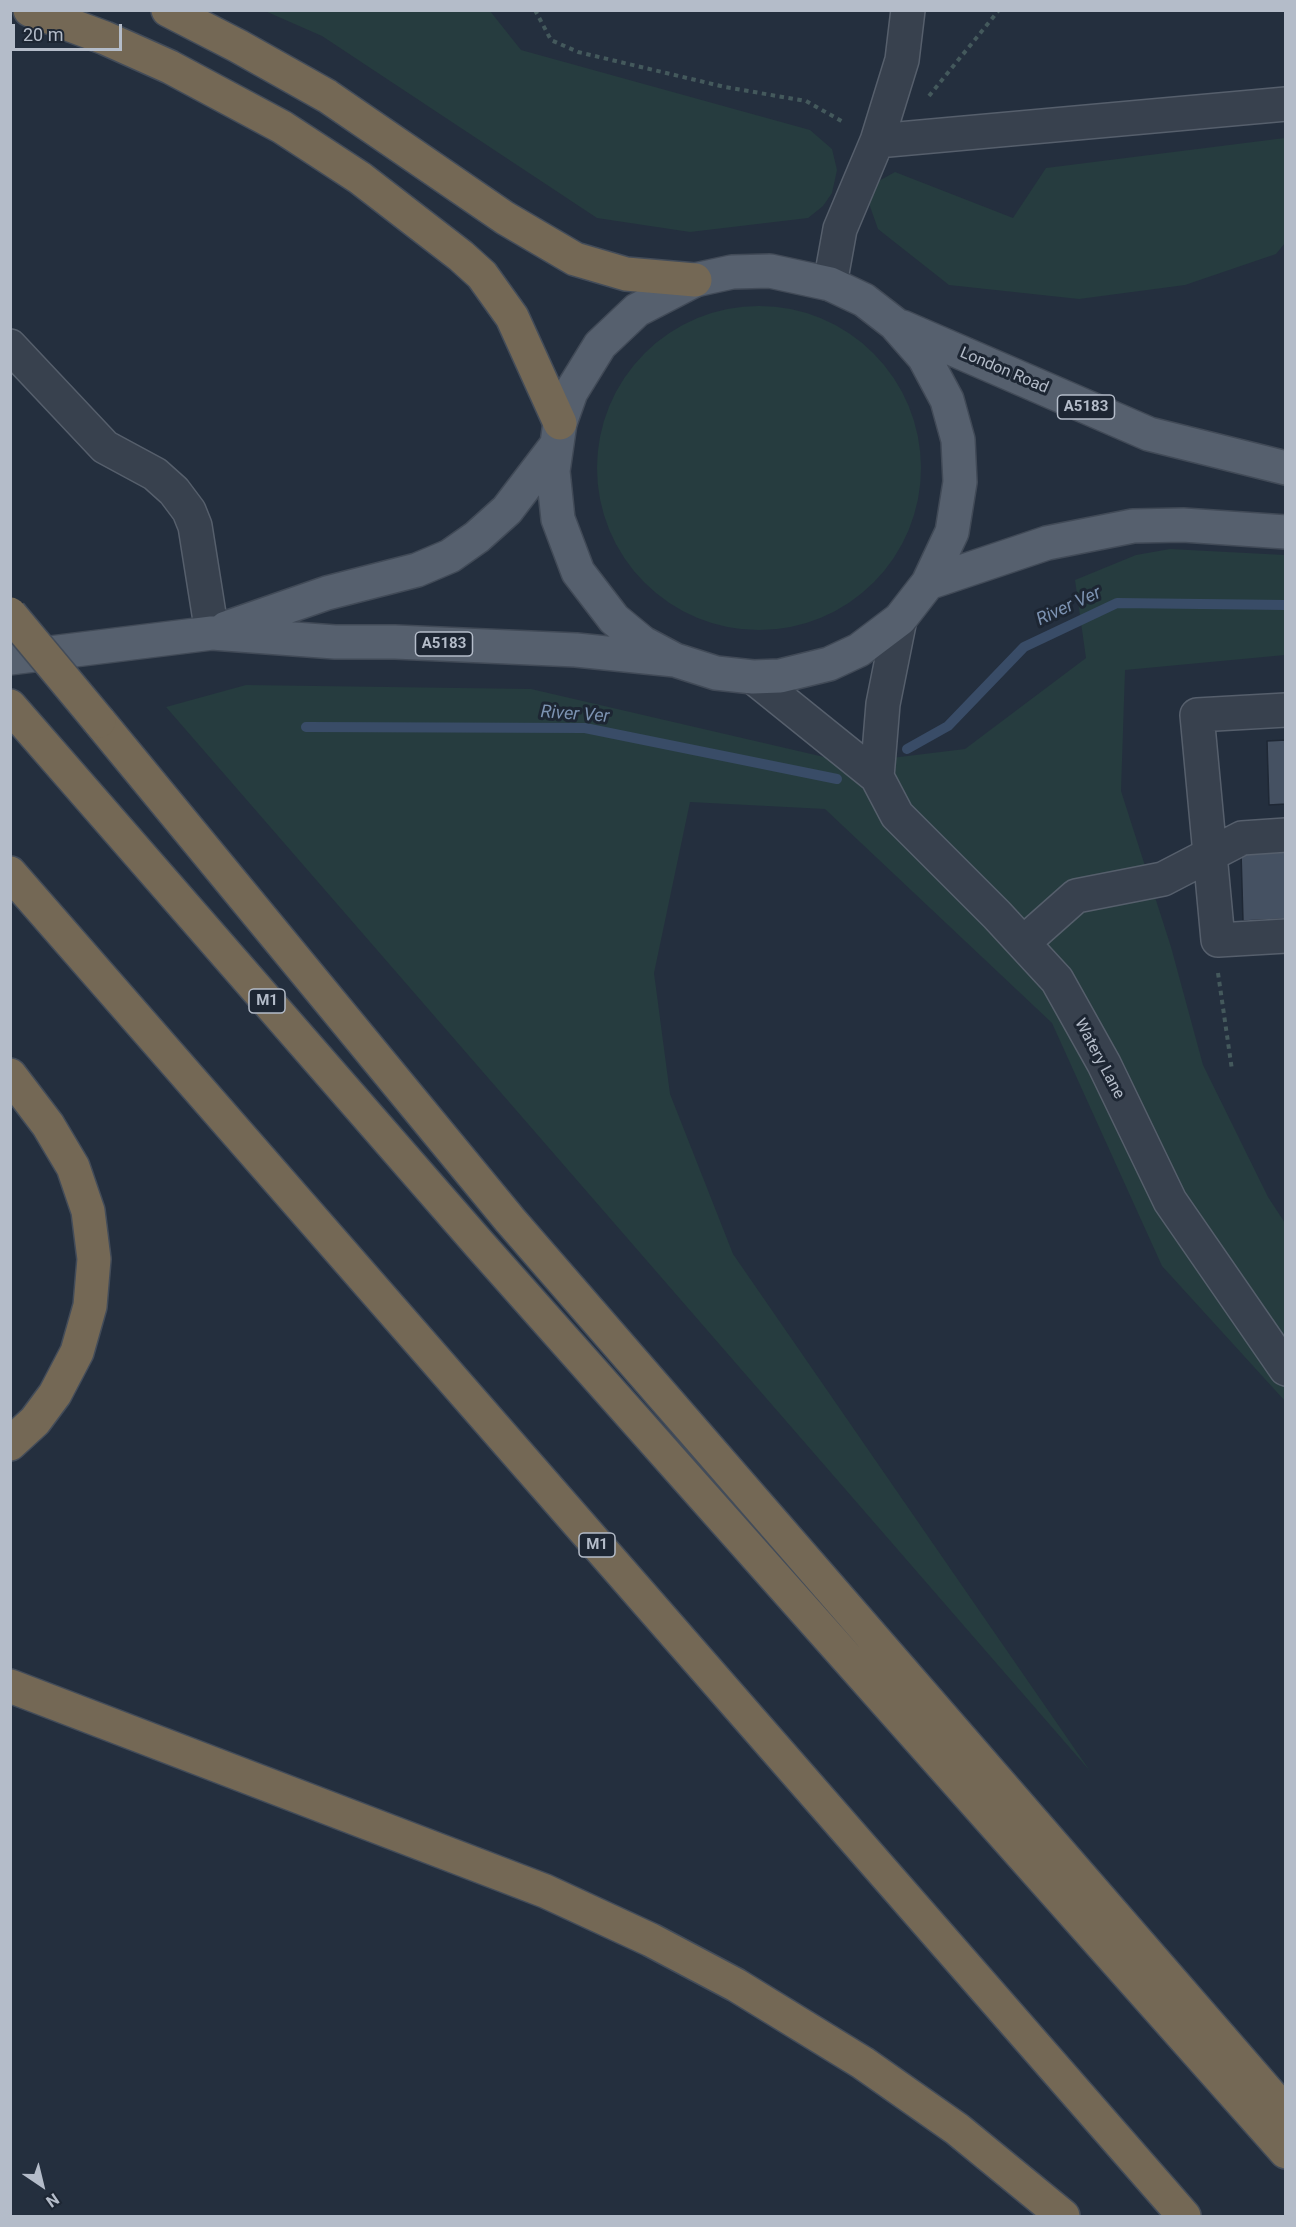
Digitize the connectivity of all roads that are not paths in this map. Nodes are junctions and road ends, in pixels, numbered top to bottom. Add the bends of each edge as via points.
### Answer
1 (30, 10) edge
2 (168, 10) edge
3 (908, 10) edge
4 (1286, 104) edge
5 (877, 141) junction
6 (695, 280) junction
7 (830, 284) junction
8 (895, 324) junction
9 (10, 346) edge
10 (557, 435) junction
11 (1286, 468) edge
12 (1286, 532) edge
13 (928, 583) junction
14 (10, 614) edge
15 (900, 619) junction
16 (212, 633) junction
17 (10, 658) edge
18 (675, 660) junction
19 (753, 677) junction
20 (10, 706) edge
21 (1286, 710) edge
22 (878, 777) junction
23 (1286, 835) edge
24 (1210, 854) junction
25 (10, 873) edge
26 (1286, 936) edge
27 (1023, 943) junction
28 (10, 1075) edge
29 (1286, 1368) edge
30 (10, 1444) edge
31 (10, 1686) edge
32 (1286, 2113) edge
33 (1286, 2152) edge
34 (1063, 2217) edge
35 (1184, 2217) edge

1 - 10 highway via 170,67 282,127 360,178 461,256 482,275 512,317
2 - 6 highway via 327,96 506,218 575,259 626,274
3 - 5 street via 902,60
4 - 5 street
5 - 7 street via 840,229
6 - 7 main road via 732,272 770,271
6 - 10 main road via 637,310 600,345 571,392
7 - 8 main road via 864,300
8 - 11 main road, London Road / A5183 via 1149,434
8 - 13 main road via 924,357 947,400 958,440 960,482 952,532
9 - 16 street via 105,447 155,474 189,512 195,526
10 - 16 main road, A5183 via 507,510 450,556 417,570 327,593
10 - 18 main road via 553,471 558,519 578,572 614,619 643,643
12 - 13 main road via 1133,526 1047,543
13 - 15 main road
14 - 32 highway, bridge via 510,1220
15 - 19 main road via 859,650 829,664 780,676
15 - 22 street via 883,704
16 - 17 main road, A5183
16 - 18 main road, A5183 via 335,642 576,650
18 - 19 main road via 716,673
19 - 22 street
20 - 33 highway, M1 via 480,1245
21 - 24 street via 1197,715
22 - 27 street, Watery Lane via 897,815
23 - 24 street via 1242,838
24 - 26 street via 1218,940
24 - 27 street via 1163,879 1076,896
25 - 35 highway, M1
27 - 29 street, Watery Lane via 1057,980 1104,1064 1170,1201
28 - 30 highway via 48,1125 73,1167 88,1211 94,1259 90,1306 77,1352 55,1394 35,1421
31 - 34 highway via 545,1891 651,1940 736,1985 863,2063 957,2129

